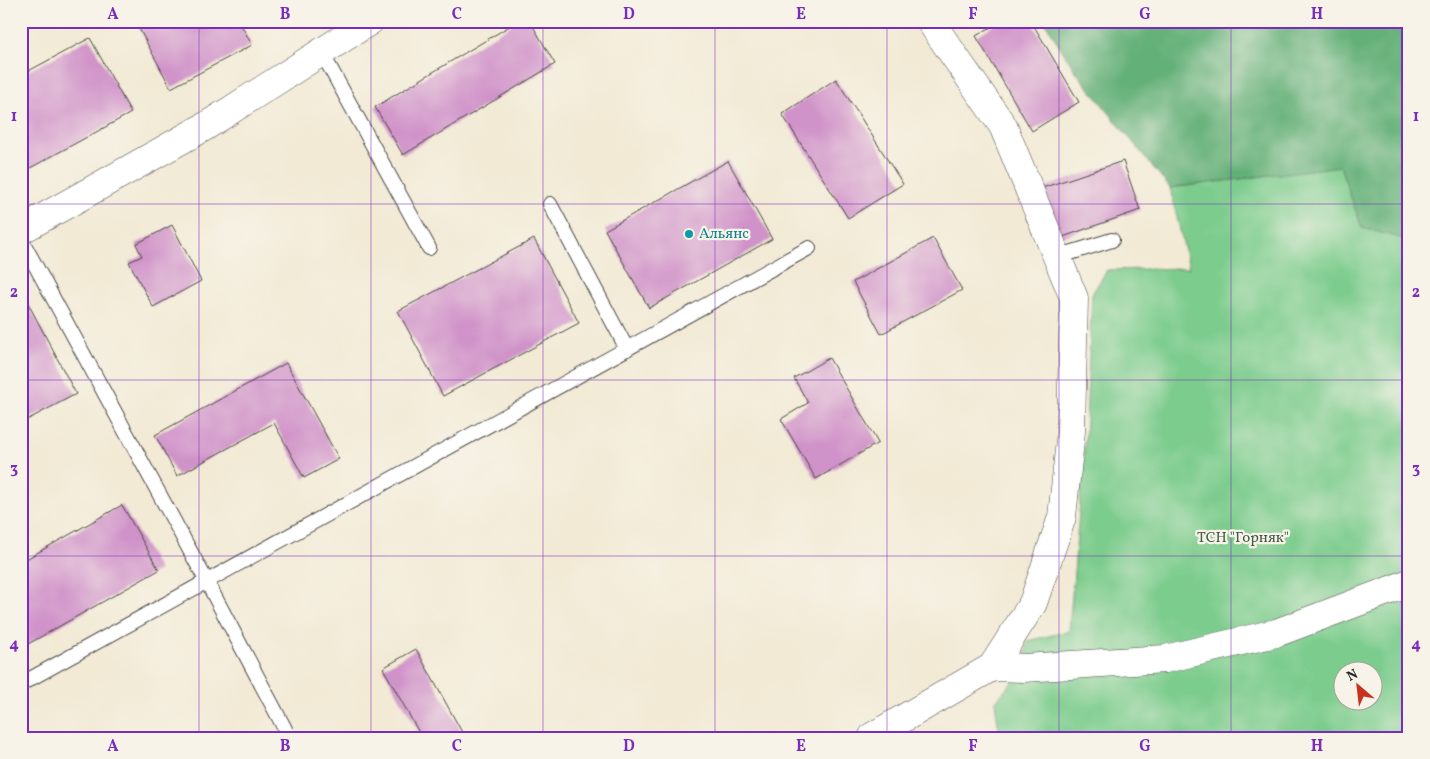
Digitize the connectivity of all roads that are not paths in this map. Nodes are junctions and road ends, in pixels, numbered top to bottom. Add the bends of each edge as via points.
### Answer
1 (370, 21) edge
2 (930, 21) edge
3 (322, 52) junction
4 (550, 204) dead end
5 (21, 230) edge
6 (21, 239) edge
7 (1112, 240) dead end
8 (429, 248) dead end
9 (809, 248) dead end
10 (1057, 257) junction
11 (627, 349) junction
12 (207, 582) junction
13 (1409, 583) edge
14 (992, 667) junction
15 (21, 684) edge
16 (285, 730) dead end
17 (873, 736) dead end

1 - 3 street
2 - 10 street via 1003,126
3 - 5 street via 206,126
3 - 8 lane
4 - 11 lane
6 - 12 lane
7 - 10 lane
9 - 11 lane
10 - 14 street via 1074,298 1071,431 1062,517 1033,603
11 - 12 lane
12 - 15 lane
12 - 16 lane
13 - 14 street via 1276,633 1165,659
14 - 17 street

